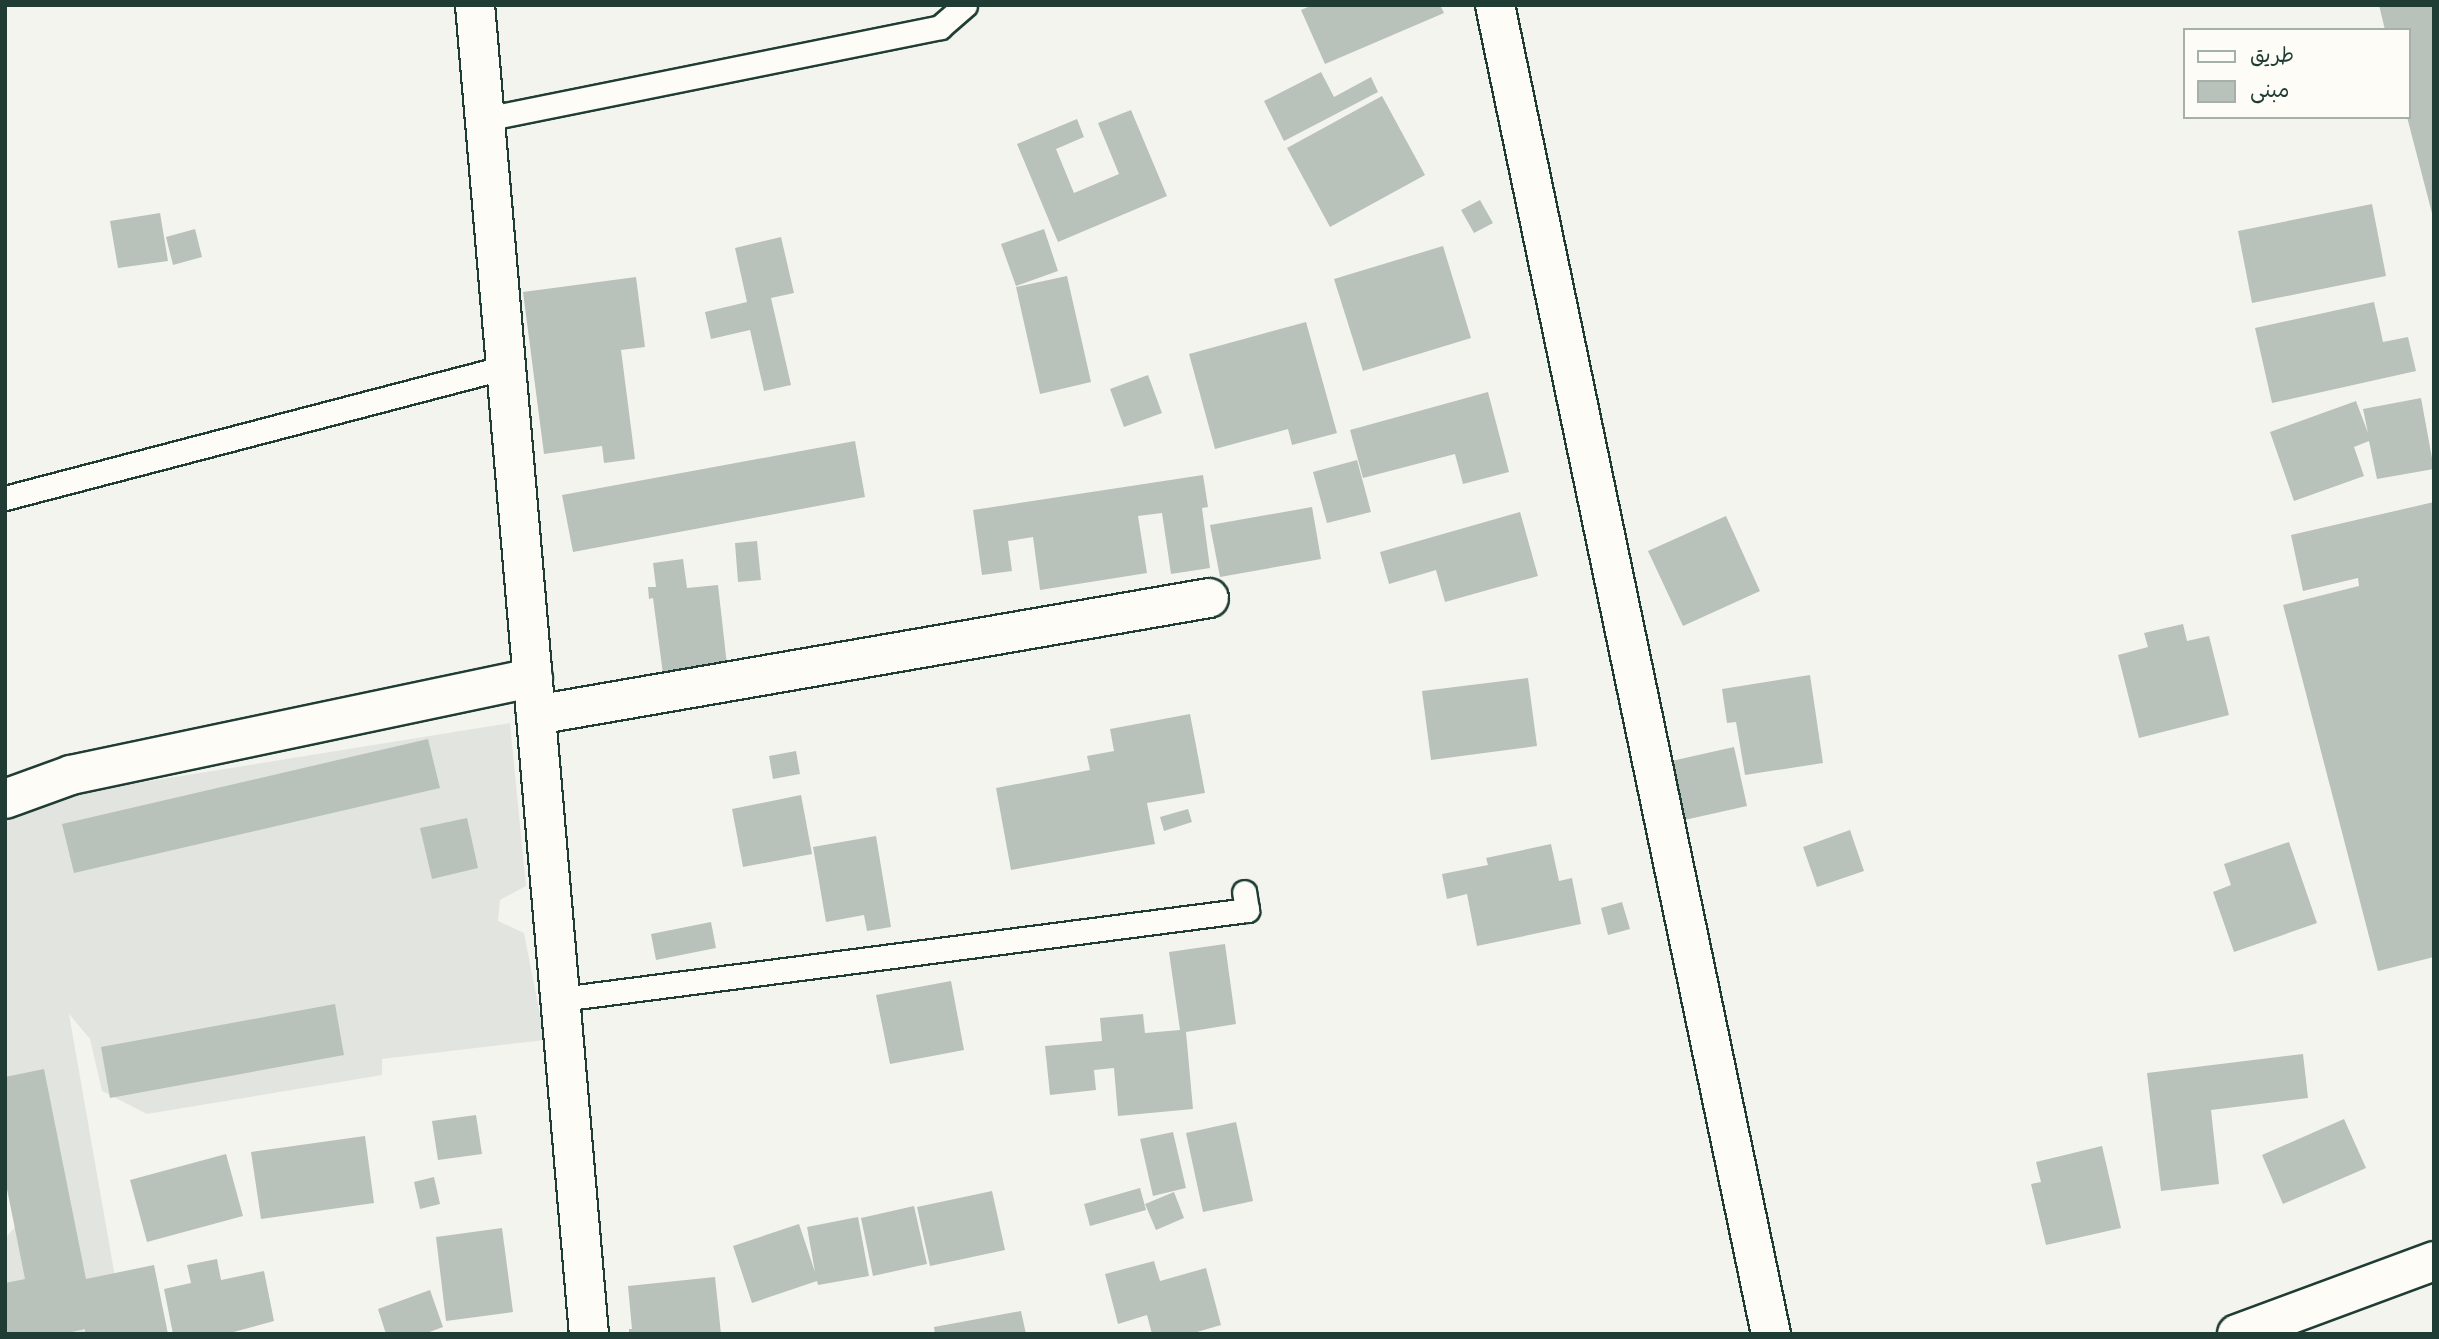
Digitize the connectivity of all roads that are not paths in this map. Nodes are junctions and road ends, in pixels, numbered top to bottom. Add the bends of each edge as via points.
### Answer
1 (475, 5) edge
2 (965, 5) edge
3 (1495, 5) edge
4 (485, 119) junction
5 (506, 367) junction
6 (5, 498) edge
7 (1209, 598) dead end
8 (535, 696) junction
9 (5, 799) edge
10 (1244, 892) dead end
11 (561, 999) junction
12 (2434, 1261) edge
13 (2256, 1330) edge
14 (590, 1334) edge
15 (1770, 1334) edge

1 - 4 street
2 - 4 lane via 940,27
3 - 15 street
4 - 5 street
5 - 6 lane
5 - 8 street
7 - 8 street
8 - 9 street via 71,775
8 - 11 street
10 - 11 lane via 1247,910
11 - 14 street
12 - 13 street

